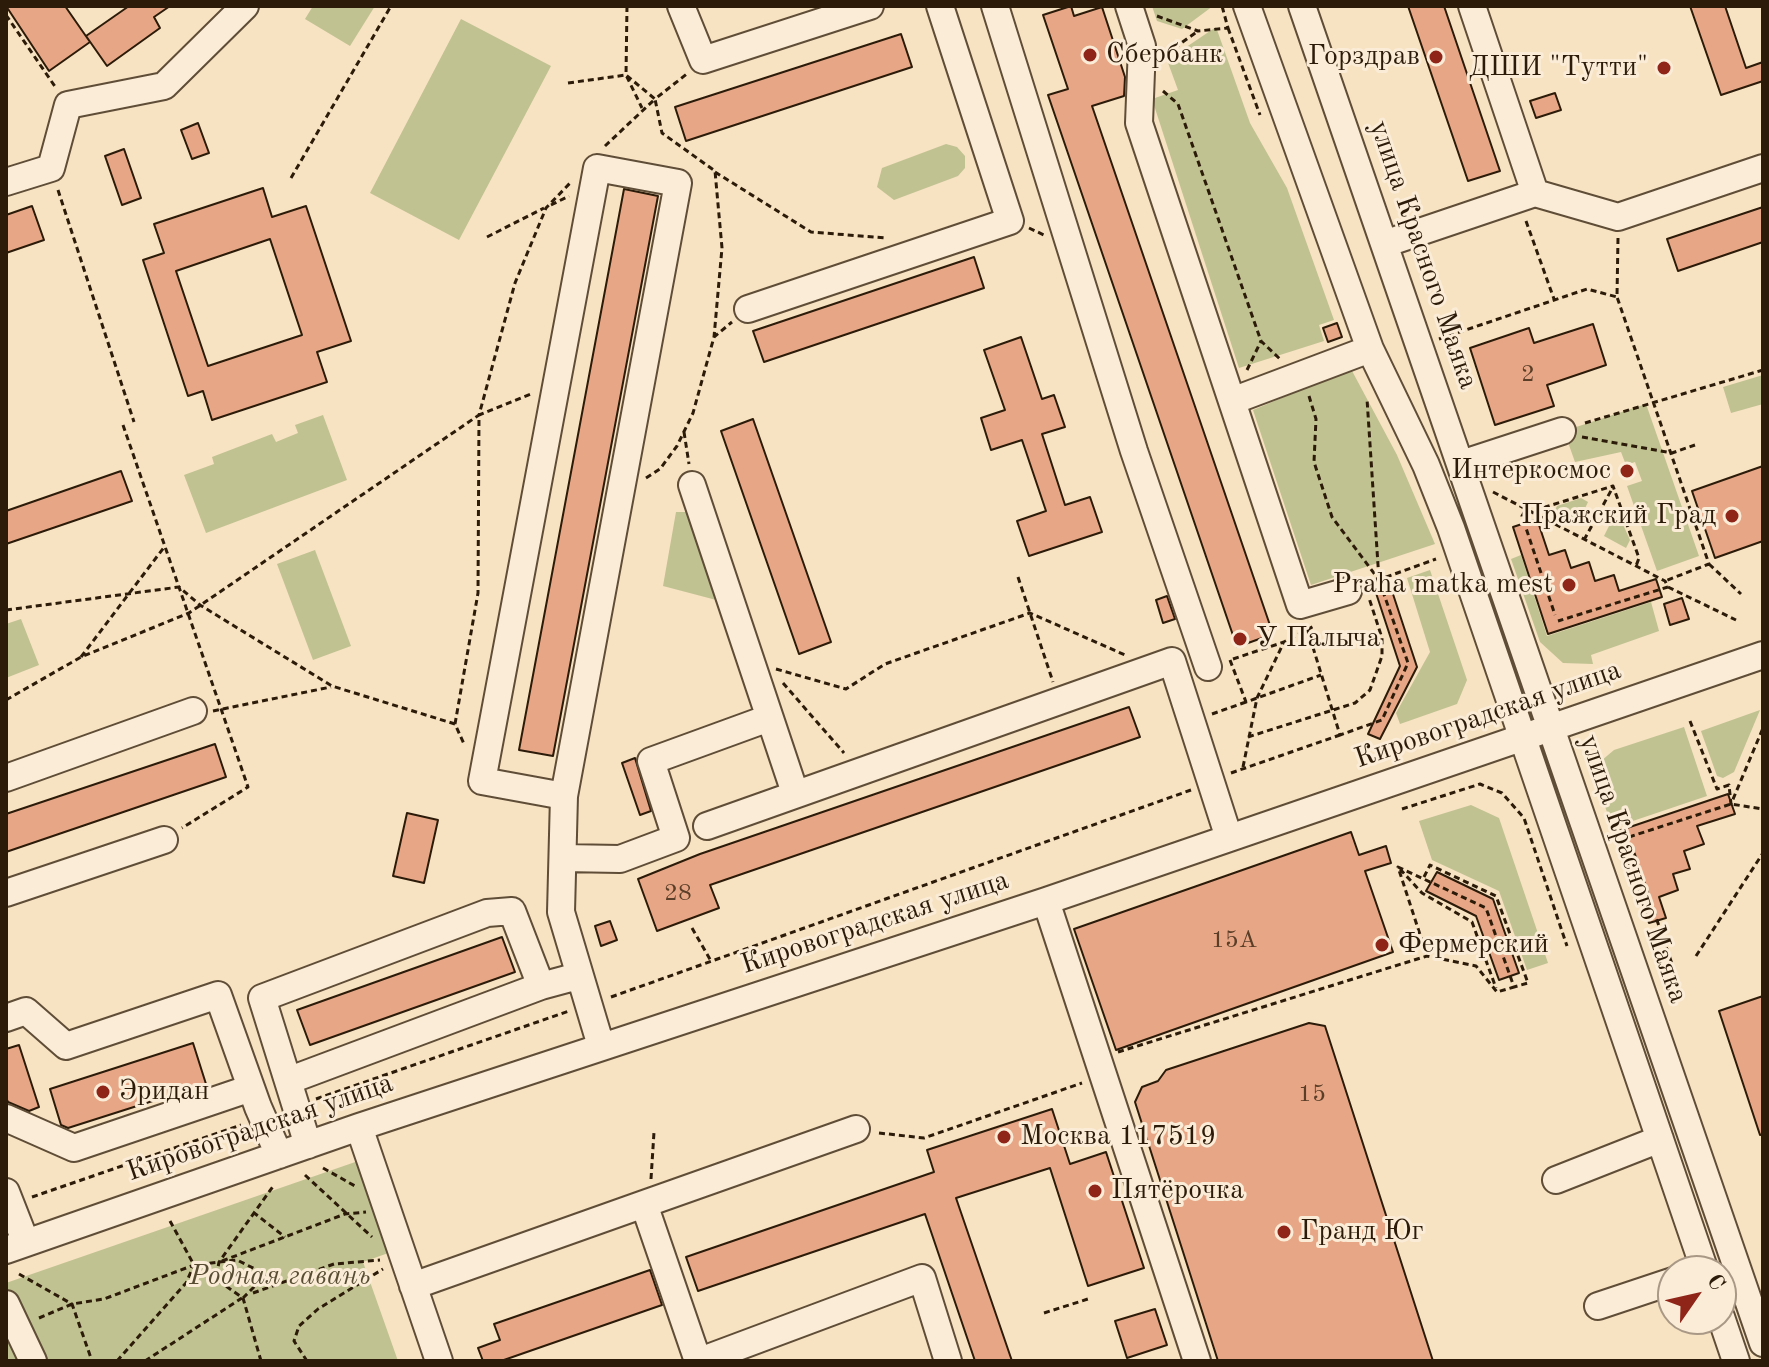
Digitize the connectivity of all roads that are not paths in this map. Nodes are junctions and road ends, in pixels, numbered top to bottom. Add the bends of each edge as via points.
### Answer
1 (245, 6) edge
2 (681, 6) edge
3 (870, 6) edge
4 (940, 6) edge
5 (995, 6) edge
6 (1247, 6) edge
7 (1302, 6) edge
8 (1472, 6) edge
9 (1137, 8) edge
10 (1763, 168) edge
11 (6, 182) edge
12 (1527, 196) junction
13 (1387, 243) junction
14 (748, 309) road end
15 (1361, 353) junction
16 (1232, 401) junction
17 (1559, 432) road end
18 (1461, 464) junction
19 (692, 485) road end
20 (1356, 587) road end
21 (1763, 655) edge
22 (1208, 667) road end
23 (193, 711) road end
24 (769, 718) junction
25 (1551, 727) junction
26 (1521, 737) junction
27 (6, 778) edge
28 (795, 793) junction
29 (564, 796) junction
30 (707, 826) dead end
31 (1229, 838) junction
32 (164, 840) road end
33 (563, 858) junction
34 (6, 893) edge
35 (1046, 901) junction
36 (578, 976) junction
37 (541, 986) junction
38 (6, 1018) edge
39 (601, 1046) junction
40 (290, 1080) junction
41 (251, 1088) junction
42 (6, 1118) edge
43 (359, 1127) junction
44 (856, 1129) road end
45 (1660, 1139) junction
46 (308, 1145) junction
47 (279, 1155) junction
48 (1556, 1180) dead end
49 (648, 1192) junction
50 (8, 1199) edge
51 (16, 1246) edge
52 (1699, 1255) edge
53 (413, 1286) junction
54 (1657, 1286) edge
55 (6, 1304) edge
56 (1598, 1306) dead end
57 (1727, 1335) edge
58 (1763, 1343) edge
59 (33, 1361) edge
60 (439, 1361) edge
61 (699, 1361) edge
62 (948, 1361) edge
63 (1197, 1361) edge
64 (1736, 1361) edge

1 - 11 street via 164,86 68,105 51,168
2 - 3 street via 703,60
4 - 14 street via 1010,221
5 - 22 street via 1134,451
6 - 15 street
7 - 13 street, улица Красного Маяка
8 - 12 street
9 - 16 street via 1142,46 1139,123
10 - 12 street via 1618,217
12 - 13 street
13 - 18 street, улица Красного Маяка
15 - 16 street
15 - 26 street via 1426,465
16 - 20 street via 1300,605
17 - 18 street
18 - 25 street, улица Красного Маяка
19 - 24 street
21 - 25 street, Кировоградская улица
23 - 27 street
24 - 28 street
24 - 33 street via 651,761 676,838 620,859
25 - 26 street, Кировоградская улица
25 - 58 street, улица Красного Маяка
26 - 31 street, Кировоградская улица
26 - 45 street
28 - 30 street
28 - 31 street via 1172,661
29 - 29 street via 678,183 597,168 586,179 556,383 482,781
29 - 33 street
31 - 35 street, Кировоградская улица
32 - 34 street
33 - 36 street via 561,912
35 - 39 street, Кировоградская улица
35 - 63 street
36 - 37 street
36 - 39 street
37 - 40 street
37 - 40 street via 512,911 487,913 262,998
38 - 41 street via 26,1011 66,1046 218,995
39 - 43 street, Кировоградская улица
40 - 46 street
41 - 42 street via 74,1148
41 - 47 street
43 - 46 street, Кировоградская улица
43 - 53 street
44 - 49 street
45 - 48 street
45 - 52 street
46 - 47 street, Кировоградская улица
47 - 51 street, Кировоградская улица
49 - 53 street
49 - 61 street
50 - 51 street
53 - 60 street
54 - 56 street
55 - 59 street
57 - 64 street
61 - 62 street via 922,1278

